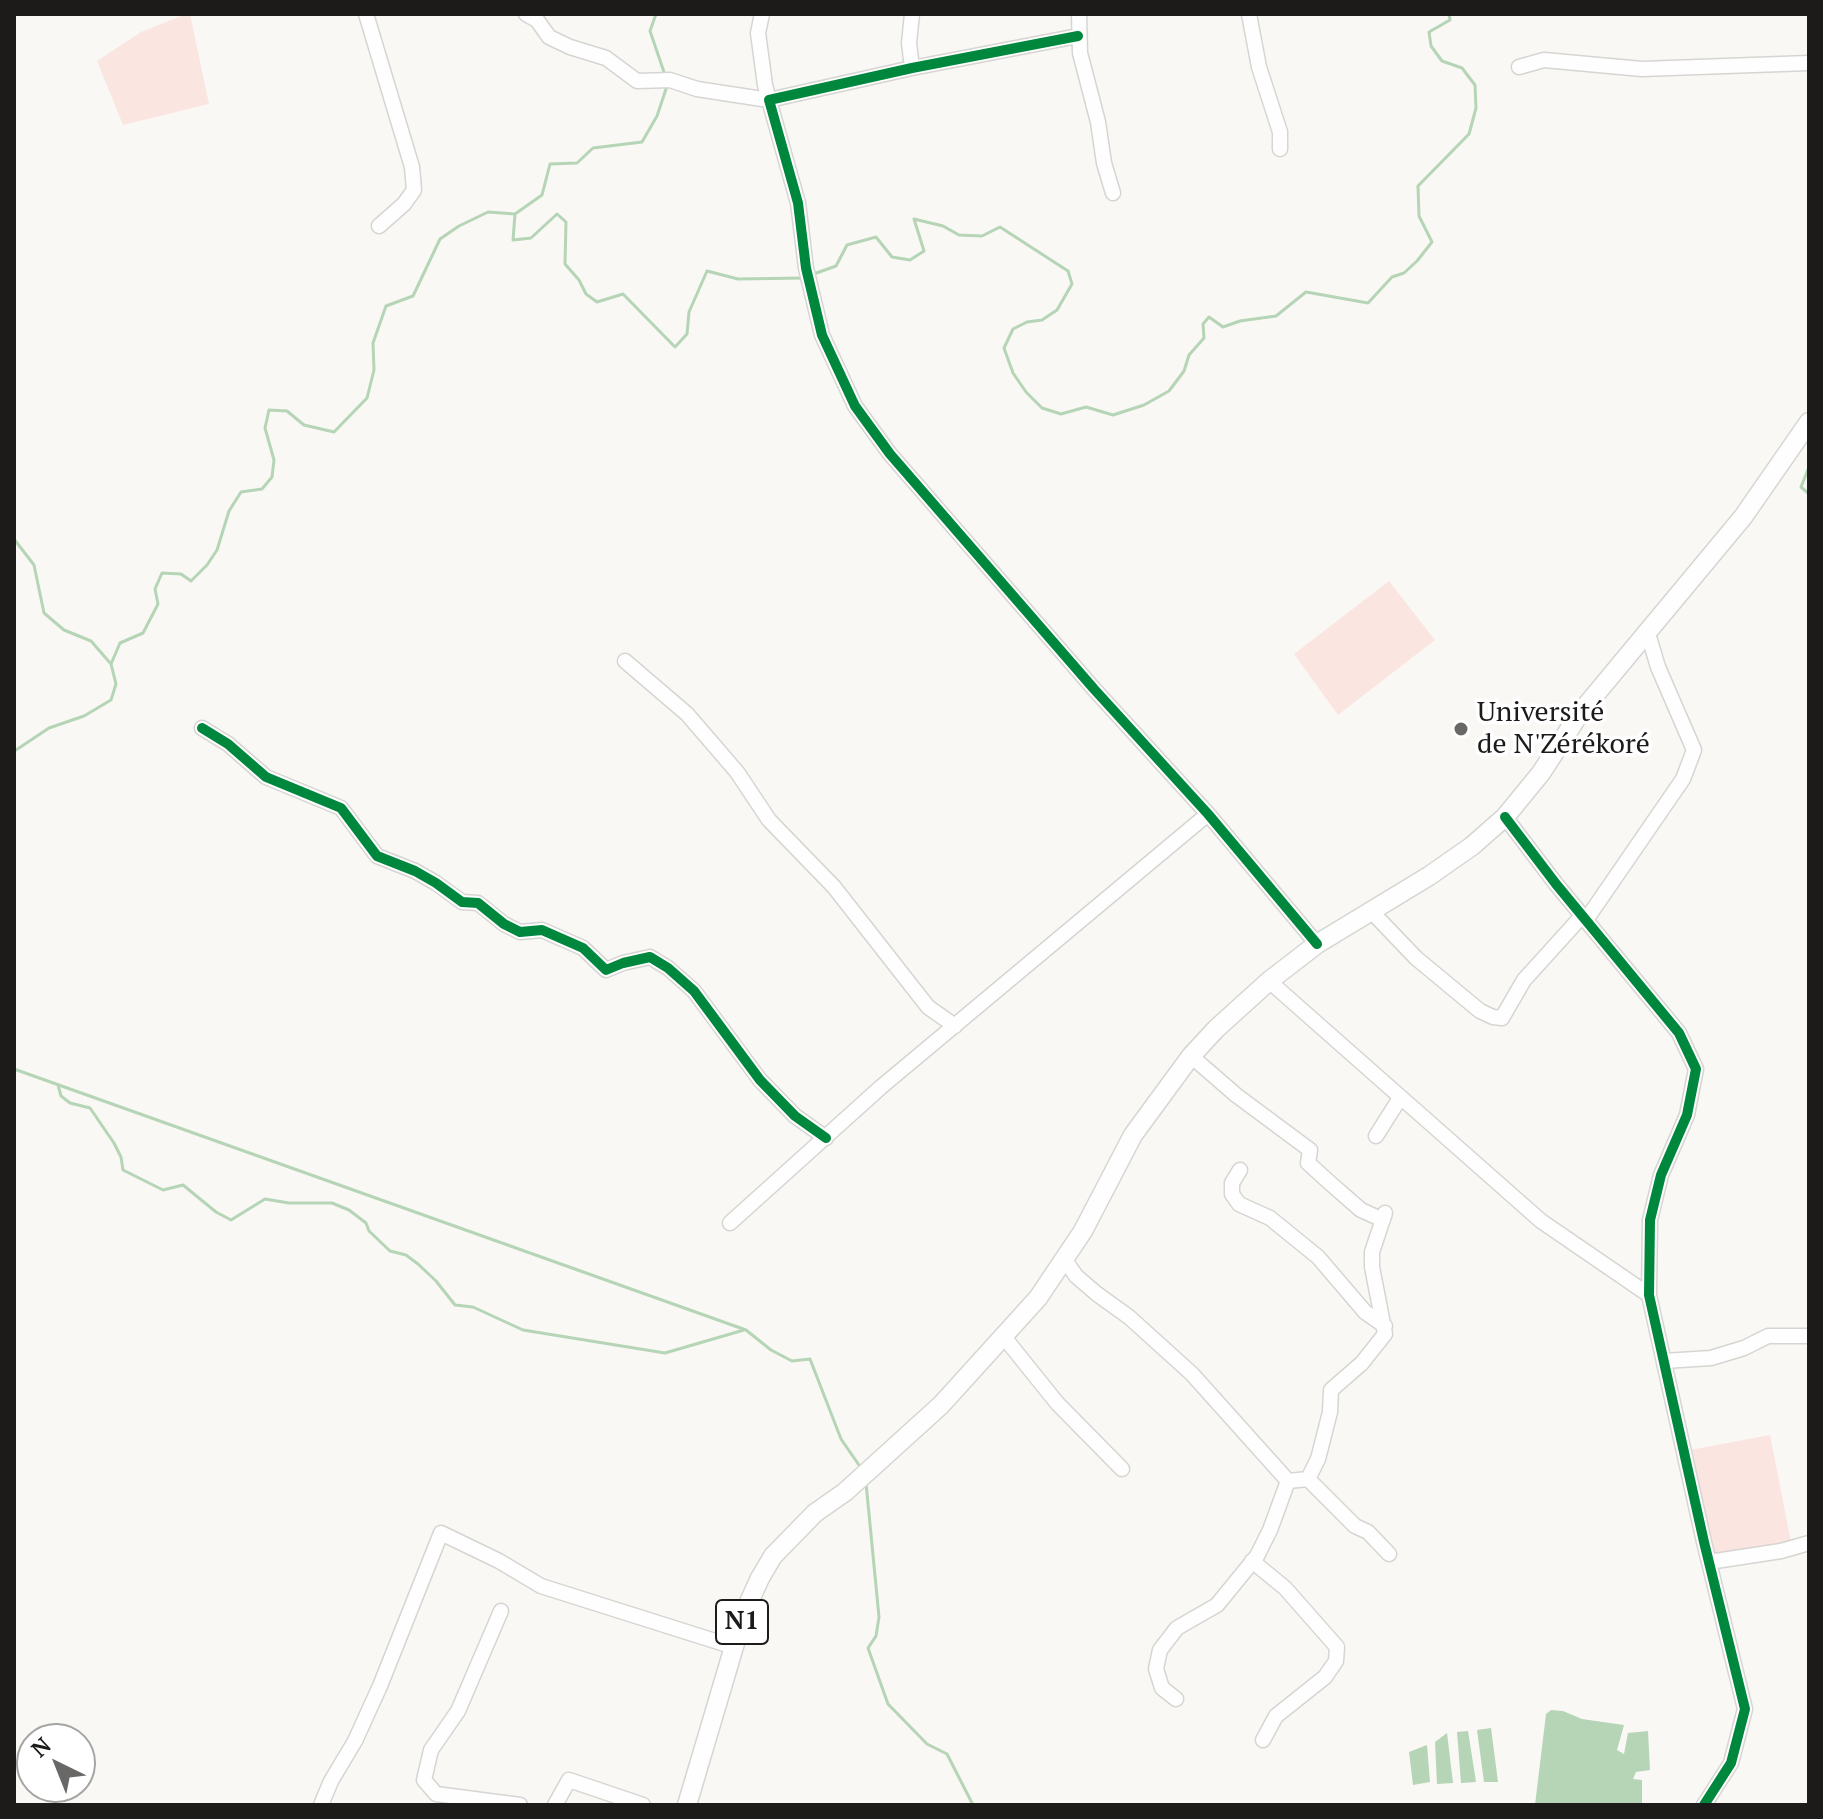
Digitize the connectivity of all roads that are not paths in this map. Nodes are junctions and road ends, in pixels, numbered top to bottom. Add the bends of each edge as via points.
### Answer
1 (366, 14) edge
2 (526, 14) edge
3 (762, 14) edge
4 (912, 14) edge
5 (1079, 14) edge
6 (1249, 14) edge
7 (1078, 36) junction
8 (1809, 63) edge
9 (1519, 67) dead end
10 (912, 68) junction
11 (769, 100) junction
12 (1280, 149) dead end
13 (1113, 193) dead end
14 (379, 226) dead end
15 (1806, 434) edge
16 (1647, 630) junction
17 (625, 661) dead end
18 (202, 728) dead end
19 (1208, 814) junction
20 (1505, 817) junction
21 (1371, 911) junction
22 (1584, 918) junction
23 (1317, 944) junction
24 (1269, 981) junction
25 (955, 1026) junction
26 (1191, 1056) junction
27 (1400, 1098) junction
28 (1376, 1136) dead end
29 (826, 1138) junction
30 (1240, 1170) dead end
31 (730, 1223) dead end
32 (1065, 1260) junction
33 (1649, 1295) junction
34 (1385, 1326) junction
35 (1809, 1336) edge
36 (1004, 1337) junction
37 (1664, 1361) junction
38 (1122, 1469) dead end
39 (1308, 1479) junction
40 (1288, 1481) junction
41 (1809, 1543) edge
42 (1389, 1554) dead end
43 (1252, 1561) junction
44 (1709, 1562) junction
45 (501, 1611) dead end
46 (734, 1647) junction
47 (1176, 1699) dead end
48 (1263, 1740) dead end
49 (321, 1805) edge
50 (520, 1805) edge
51 (555, 1805) edge
52 (643, 1805) edge
53 (687, 1805) edge
54 (1704, 1805) edge

1 - 14 street via 412,167 414,190
2 - 11 street via 549,37 606,58 637,81 664,80
3 - 11 street via 758,33
4 - 10 street
5 - 7 street
6 - 12 street
7 - 10 street
7 - 13 street
8 - 9 street via 1642,69 1544,60
10 - 11 street
11 - 19 street via 798,203 822,335 855,406 890,454
15 - 16 main road, N1
16 - 20 main road, N1
16 - 22 street via 1694,750 1683,779
17 - 25 street via 687,714 737,772 769,820 834,887 928,1007
18 - 29 street via 266,777 341,808 377,856 415,871 462,902 478,903 504,924 520,932 542,930 583,948 606,970 650,957 668,968 694,991 760,1080
19 - 23 street
19 - 25 street
20 - 21 main road, N1 via 1472,846
20 - 22 street
21 - 22 street via 1416,958 1480,1011 1502,1018 1524,980
21 - 23 main road, N1
22 - 33 street via 1679,1033 1696,1069 1687,1115 1661,1175 1650,1220
23 - 24 main road, N1
24 - 26 main road, N1
24 - 27 street
25 - 29 street
26 - 32 main road, N1 via 1133,1135
26 - 34 street via 1310,1150 1308,1163 1361,1210 1384,1217 1372,1267
27 - 28 street
27 - 33 street via 1541,1221
29 - 31 street
30 - 34 street via 1232,1183 1239,1204 1270,1218 1318,1257 1365,1312
32 - 36 main road, N1
32 - 40 street via 1086,1285 1192,1374
33 - 37 street
34 - 39 street via 1385,1334 1362,1363 1331,1390 1318,1459
35 - 37 street via 1768,1336 1711,1358
36 - 38 street via 1057,1403
36 - 46 main road, N1 via 941,1405 773,1556 744,1613
37 - 44 street
39 - 40 street
39 - 42 street
40 - 43 street
41 - 44 street
43 - 47 street via 1217,1605 1177,1628 1160,1650 1156,1669 1162,1688
43 - 48 street via 1285,1588 1337,1647 1336,1661 1325,1677 1276,1716
44 - 54 street via 1745,1709 1731,1763
45 - 50 street via 458,1711 431,1750 424,1780 436,1794
46 - 49 street via 541,1586 441,1533 380,1686
46 - 53 main road, N1
51 - 52 street via 569,1780

